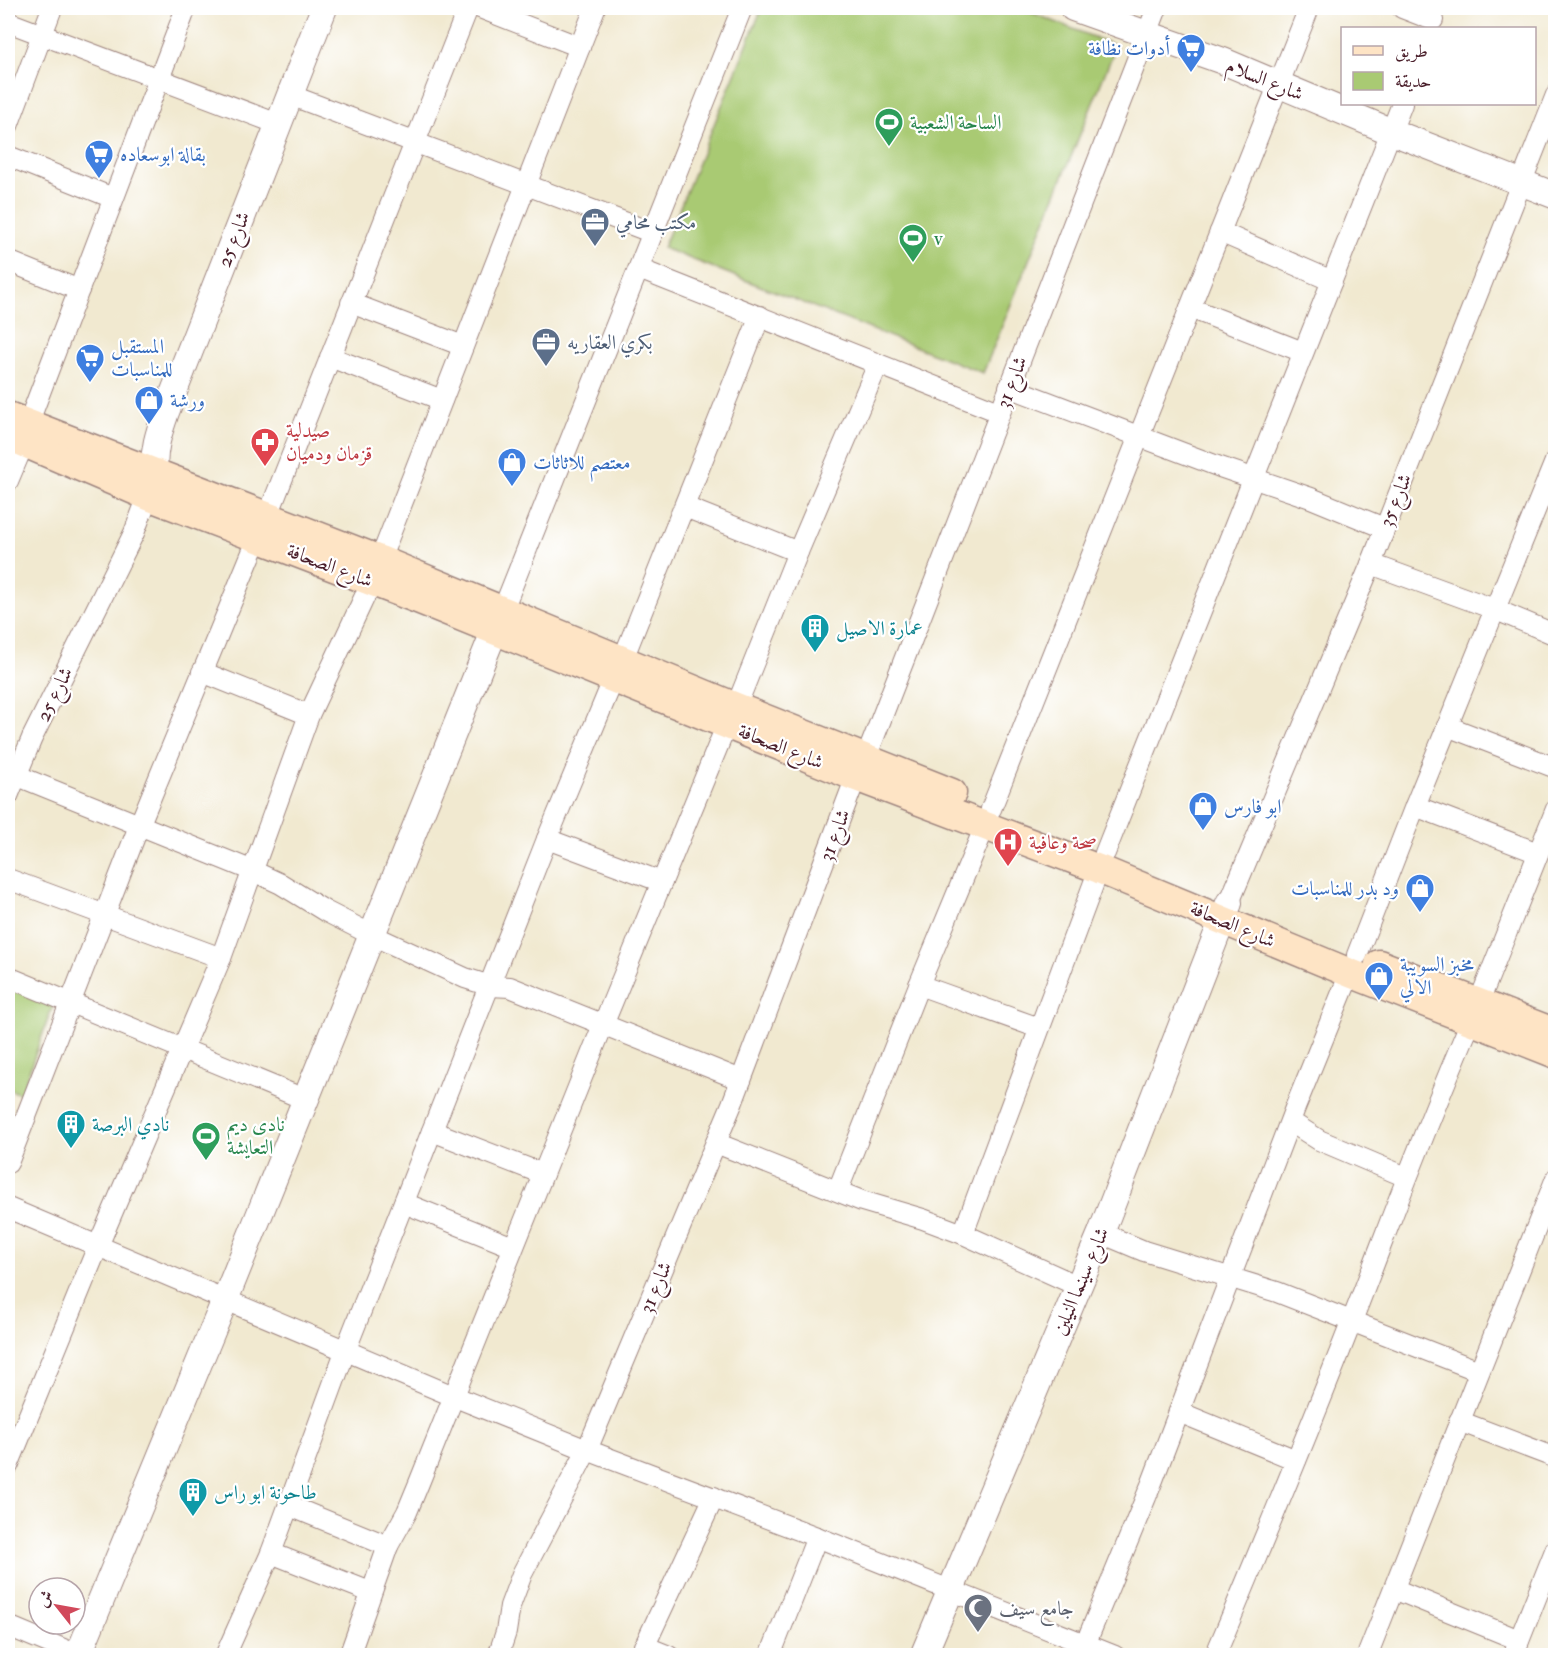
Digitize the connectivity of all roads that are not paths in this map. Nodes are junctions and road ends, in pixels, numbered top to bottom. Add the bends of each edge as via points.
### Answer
1 (52, 8) edge
2 (186, 8) edge
3 (324, 8) edge
4 (468, 8) edge
5 (480, 8) edge
6 (595, 8) edge
7 (742, 8) edge
8 (1073, 8) edge
9 (1157, 8) edge
10 (1309, 8) edge
11 (1402, 8) edge
12 (1434, 19) edge
13 (8, 22) edge
14 (1146, 33) junction
15 (41, 34) junction
16 (580, 47) junction
17 (158, 80) junction
18 (1279, 84) junction
19 (290, 95) junction
20 (1556, 95) edge
21 (1402, 105) edge
22 (278, 124) junction
23 (8, 126) edge
24 (1392, 132) junction
25 (415, 142) junction
26 (8, 156) edge
27 (1521, 183) junction
28 (526, 184) junction
29 (1556, 196) edge
30 (113, 198) junction
31 (1220, 232) junction
32 (653, 233) junction
33 (8, 261) edge
34 (639, 269) junction
35 (1332, 281) junction
36 (79, 290) junction
37 (351, 303) junction
38 (1190, 308) junction
39 (760, 316) junction
40 (463, 346) junction
41 (1303, 352) junction
42 (330, 357) junction
43 (878, 364) junction
44 (1009, 387) junction
45 (442, 400) junction
46 (999, 412) junction
47 (17, 430) edge
48 (1138, 435) junction
49 (1554, 468) edge
50 (1253, 478) junction
51 (8, 481) edge
52 (152, 485) junction
53 (685, 507) junction
54 (263, 528) junction
55 (1384, 528) junction
56 (798, 552) junction
57 (1371, 564) junction
58 (376, 571) junction
59 (1494, 609) junction
60 (498, 621) junction
61 (1556, 634) edge
62 (618, 669) junction
63 (202, 672) junction
64 (309, 715) junction
65 (731, 716) junction
66 (1448, 726) junction
67 (861, 767) junction
68 (1556, 768) edge
69 (12, 774) edge
70 (8, 796) edge
71 (1415, 806) junction
72 (1556, 809) edge
73 (988, 817) junction
74 (140, 826) junction
75 (547, 839) junction
76 (1538, 853) junction
77 (1102, 861) junction
78 (253, 871) junction
79 (8, 879) edge
80 (662, 882) junction
81 (1226, 911) junction
82 (105, 915) junction
83 (372, 935) junction
84 (221, 958) junction
85 (1354, 964) junction
86 (8, 977) edge
87 (919, 985) junction
88 (490, 986) junction
89 (71, 1003) junction
90 (1475, 1012) junction
91 (603, 1025) junction
92 (1039, 1028) junction
93 (1556, 1033) edge
94 (183, 1049) junction
95 (1556, 1054) edge
96 (741, 1080) junction
97 (304, 1099) junction
98 (1291, 1122) junction
99 (432, 1131) junction
100 (716, 1143) junction
101 (8, 1163) edge
102 (543, 1174) junction
103 (1406, 1177) junction
104 (1556, 1178) edge
105 (838, 1190) junction
106 (404, 1203) junction
107 (8, 1208) edge
108 (1101, 1233) junction
109 (963, 1234) junction
110 (98, 1245) junction
111 (513, 1247) junction
112 (1230, 1277) junction
113 (1078, 1286) junction
114 (225, 1300) junction
115 (1351, 1322) junction
116 (346, 1349) junction
117 (1479, 1371) junction
118 (453, 1396) junction
119 (1179, 1412) junction
120 (1459, 1421) junction
121 (587, 1450) junction
122 (1556, 1458) edge
123 (1296, 1460) junction
124 (8, 1466) edge
125 (714, 1497) junction
126 (290, 1506) junction
127 (817, 1536) junction
128 (388, 1546) junction
129 (1556, 1548) edge
130 (271, 1553) junction
131 (1394, 1589) junction
132 (950, 1591) junction
133 (370, 1592) junction
134 (8, 1626) edge
135 (1085, 1645) junction
136 (1516, 1648) edge
137 (642, 1651) edge
138 (78, 1655) edge
139 (225, 1656) edge
140 (349, 1656) edge
141 (498, 1656) edge
142 (669, 1656) edge
143 (770, 1656) edge
144 (922, 1656) edge
145 (1115, 1656) edge
146 (1215, 1656) edge
147 (1367, 1656) edge

1 - 15 street
2 - 17 street
3 - 19 street, شارع 25
4 - 25 street
5 - 16 street
6 - 16 street
7 - 32 street
8 - 14 street, شارع السلام
9 - 14 street, شارع 31
10 - 18 street
11 - 12 street
13 - 15 street
14 - 18 street, شارع السلام
14 - 44 street, شارع 31
15 - 17 street
15 - 23 street
16 - 28 street
17 - 22 street
17 - 30 street
18 - 24 street, شارع السلام
18 - 31 street
19 - 22 street, شارع 25
19 - 25 street
20 - 27 street, شارع 35
21 - 24 street
22 - 52 street, شارع 25 via 166,412 156,444
24 - 27 street, شارع السلام
24 - 35 street
25 - 28 street
25 - 37 street
26 - 30 street
27 - 29 street, شارع السلام
27 - 55 street, شارع 35
28 - 32 street
28 - 40 street
30 - 36 street
31 - 35 street
31 - 38 street
32 - 34 street
33 - 36 street
34 - 39 street
34 - 60 street
35 - 41 street
36 - 47 street
37 - 40 street
37 - 42 street
38 - 41 street
38 - 48 street
39 - 43 street
39 - 53 street
40 - 45 street
41 - 50 street
42 - 45 street
42 - 54 street
43 - 46 street
43 - 56 street
44 - 46 street, شارع 31
44 - 48 street
45 - 58 street
46 - 67 street, شارع 31
47 - 51 street
47 - 52 main road, شارع الصحافة
48 - 50 street
48 - 73 street
49 - 59 street
50 - 55 street
50 - 77 street
52 - 54 main road, شارع الصحافة
52 - 69 street, شارع 25 via 134,533
53 - 56 street
53 - 62 street
54 - 58 main road, شارع الصحافة
54 - 63 street
55 - 57 street, شارع 35
56 - 65 street
57 - 59 street
57 - 81 street, شارع 35
58 - 60 main road, شارع الصحافة
58 - 64 street
59 - 61 street
59 - 66 street
60 - 62 main road, شارع الصحافة
60 - 83 street
62 - 65 main road, شارع الصحافة
62 - 75 street
63 - 64 street
63 - 74 street
64 - 78 street
65 - 67 main road, شارع الصحافة
65 - 80 street
66 - 68 street
66 - 71 street
67 - 73 main road, شارع الصحافة
67 - 96 street, شارع 31
69 - 70 street, شارع 25
69 - 74 street
71 - 76 street
71 - 85 street
72 - 76 street
73 - 77 main road, شارع الصحافة
73 - 87 street
74 - 78 street
74 - 82 street
75 - 80 street
75 - 88 street
76 - 90 street
77 - 81 main road, شارع الصحافة
77 - 92 street
78 - 83 street
78 - 84 street
79 - 82 street
80 - 91 street
81 - 85 main road, شارع الصحافة
81 - 108 street, شارع سينما النيلين
82 - 84 street
82 - 89 street
83 - 88 street
83 - 97 street
84 - 94 street
85 - 90 main road, شارع الصحافة
85 - 98 street
86 - 89 street
87 - 92 street
87 - 105 street
88 - 91 street via 510,987
88 - 99 street
89 - 94 street
89 - 101 street
90 - 93 main road, شارع الصحافة
90 - 95 main road, شارع الصحافة
90 - 103 street
91 - 96 street
91 - 102 street
92 - 109 street
94 - 97 street
94 - 110 street
96 - 100 street, شارع 31
97 - 114 street
98 - 103 street via 1319,1140
98 - 112 street
99 - 102 street
99 - 106 street
100 - 105 street
100 - 121 street, شارع 31
102 - 111 street
103 - 115 street
104 - 117 street
105 - 109 street
106 - 111 street
106 - 116 street
107 - 110 street
108 - 112 street via 1144,1251
108 - 113 street, شارع سينما النيلين
109 - 113 street
110 - 114 street
110 - 124 street
111 - 118 street
112 - 115 street
112 - 119 street
113 - 132 street, شارع سينما النيلين
114 - 116 street
114 - 138 street
115 - 117 street
115 - 123 street
116 - 118 street
116 - 126 street
117 - 120 street
118 - 121 street
118 - 128 street via 407,1512
119 - 123 street
119 - 135 street
120 - 122 street
120 - 131 street
121 - 125 street
121 - 141 street, شارع 31 via 522,1574
123 - 146 street
125 - 127 street
125 - 137 street
126 - 128 street
126 - 130 street
127 - 132 street
127 - 143 street
128 - 133 street
129 - 136 street
130 - 133 street
130 - 139 street
131 - 136 street
131 - 147 street
132 - 135 street
132 - 144 street, شارع سينما النيلين
133 - 140 street
134 - 138 street
135 - 145 street
137 - 142 street

